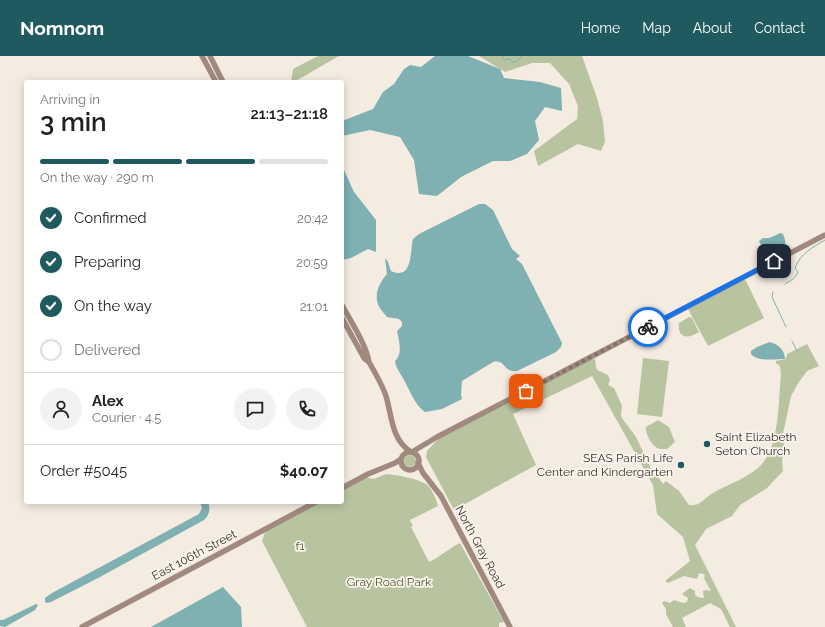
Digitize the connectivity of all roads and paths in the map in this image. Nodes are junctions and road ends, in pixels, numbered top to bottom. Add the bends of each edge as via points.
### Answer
1 (202, 56) edge
2 (210, 56) edge
3 (215, 80) edge
4 (222, 80) edge
5 (825, 235) edge
6 (344, 309) edge
7 (344, 322) edge
8 (369, 362) junction
9 (398, 440) junction
10 (429, 443) junction
11 (412, 452) junction
12 (401, 458) junction
13 (418, 461) junction
14 (404, 468) junction
15 (381, 469) junction
16 (411, 470) junction
17 (428, 479) junction
18 (344, 487) edge
19 (312, 504) edge
20 (82, 627) edge
21 (510, 627) edge

1 - 3 street
2 - 4 street
5 - 10 street
6 - 8 street
7 - 8 street via 364,358
8 - 9 street via 385,393 392,427
9 - 11 street
9 - 12 street
10 - 11 street
10 - 13 street
11 - 12 street via 404,454
11 - 13 street
12 - 14 street
12 - 15 street
13 - 16 street
13 - 17 street, North Gray Road via 419,468
14 - 15 street via 398,466
14 - 16 street
15 - 18 street
16 - 17 street, North Gray Road
17 - 21 street, North Gray Road via 441,496
19 - 20 street, East 106th Street

